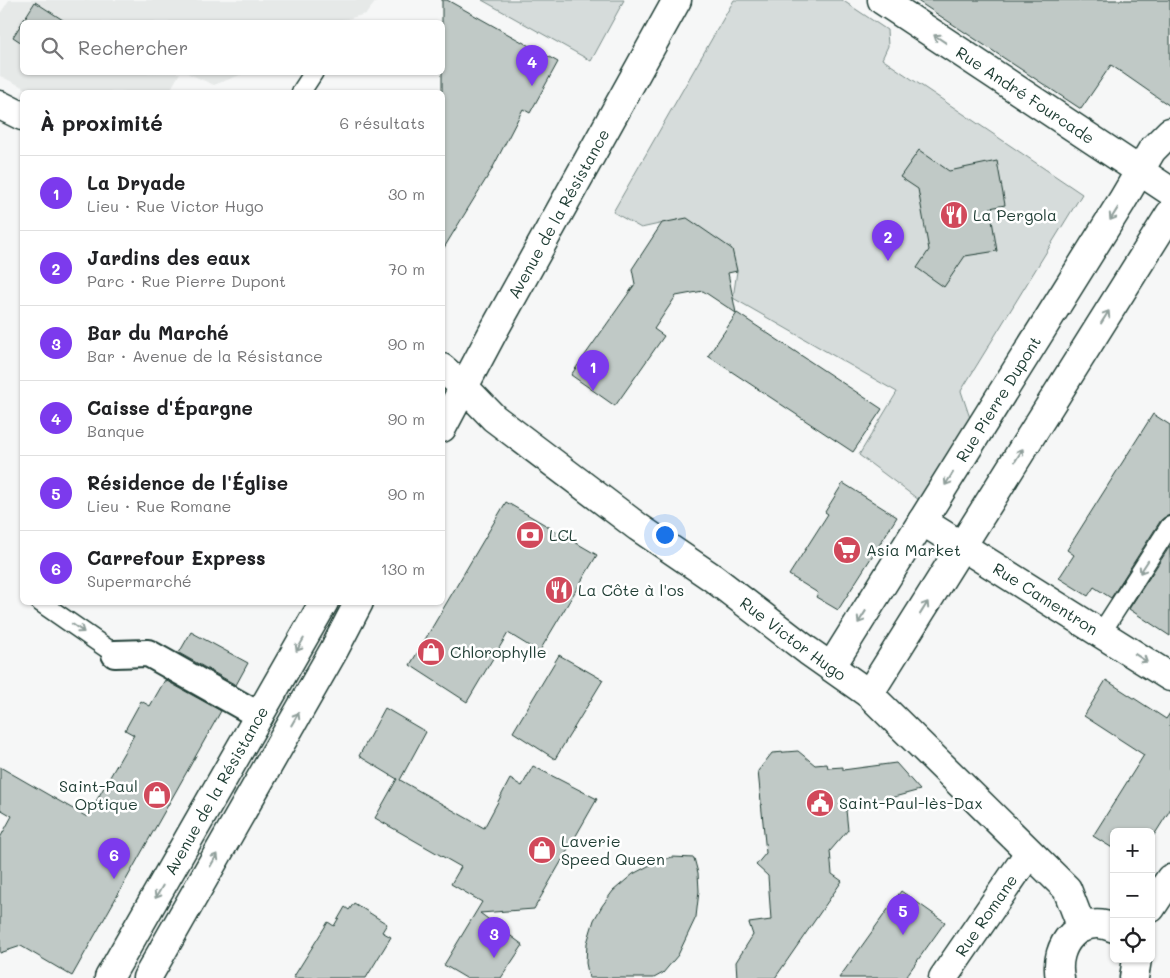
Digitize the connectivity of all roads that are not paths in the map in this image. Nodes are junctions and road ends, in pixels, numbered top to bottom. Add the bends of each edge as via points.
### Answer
1 (677, 0) edge
2 (882, 0) edge
3 (312, 75) edge
4 (302, 90) edge
5 (0, 105) edge
6 (20, 115) edge
7 (1170, 132) edge
8 (1140, 173) junction
9 (1170, 191) edge
10 (1170, 214) edge
11 (445, 371) edge
12 (464, 387) junction
13 (445, 422) edge
14 (922, 521) junction
15 (1170, 526) edge
16 (963, 546) junction
17 (44, 605) edge
18 (322, 605) edge
19 (357, 605) edge
20 (1101, 633) junction
21 (115, 654) joint
22 (830, 667) junction
23 (1170, 677) edge
24 (869, 694) junction
25 (260, 716) junction
26 (1029, 853) junction
27 (1170, 879) edge
28 (1155, 902) edge
29 (1110, 927) edge
30 (1082, 928) junction
31 (1136, 963) edge
32 (109, 978) edge
33 (147, 978) edge
34 (943, 978) edge
35 (1060, 978) edge
36 (1134, 978) edge

1 - 12 street, Avenue de la Résistance
8 -> 2 street, Rue André Fourcade
3 - 4 lane
5 - 6 street
7 - 8 street, Rue Pierre Dupont via 1152,150
8 - 9 street, Rue André Fourcade
8 -> 14 street, Rue Pierre Dupont
16 -> 10 street
11 - 12 street, Rue Victor Hugo
12 - 13 street, Avenue de la Résistance
12 - 22 street, Rue Victor Hugo via 502,424
14 - 16 street, Rue Camentron
14 -> 22 street, Rue Pierre Dupont
15 -> 20 lane
16 - 20 street, Rue Camentron
24 -> 16 street
17 -> 21 lane
18 -> 25 street, Avenue de la Résistance
33 -> 19 street, Avenue de la Résistance
20 -> 23 street, Rue Camentron
21 - 25 street via 148,653
22 - 24 street, Rue Victor Hugo
24 - 26 street, Rue Victor Hugo
25 -> 32 street, Avenue de la Résistance
26 - 30 street, Rue Victor Hugo via 1067,889
26 - 34 street, Rue Romane
27 - 28 street
29 - 30 street via 1096,925
30 - 35 street via 1062,947 1058,960
31 - 36 street

